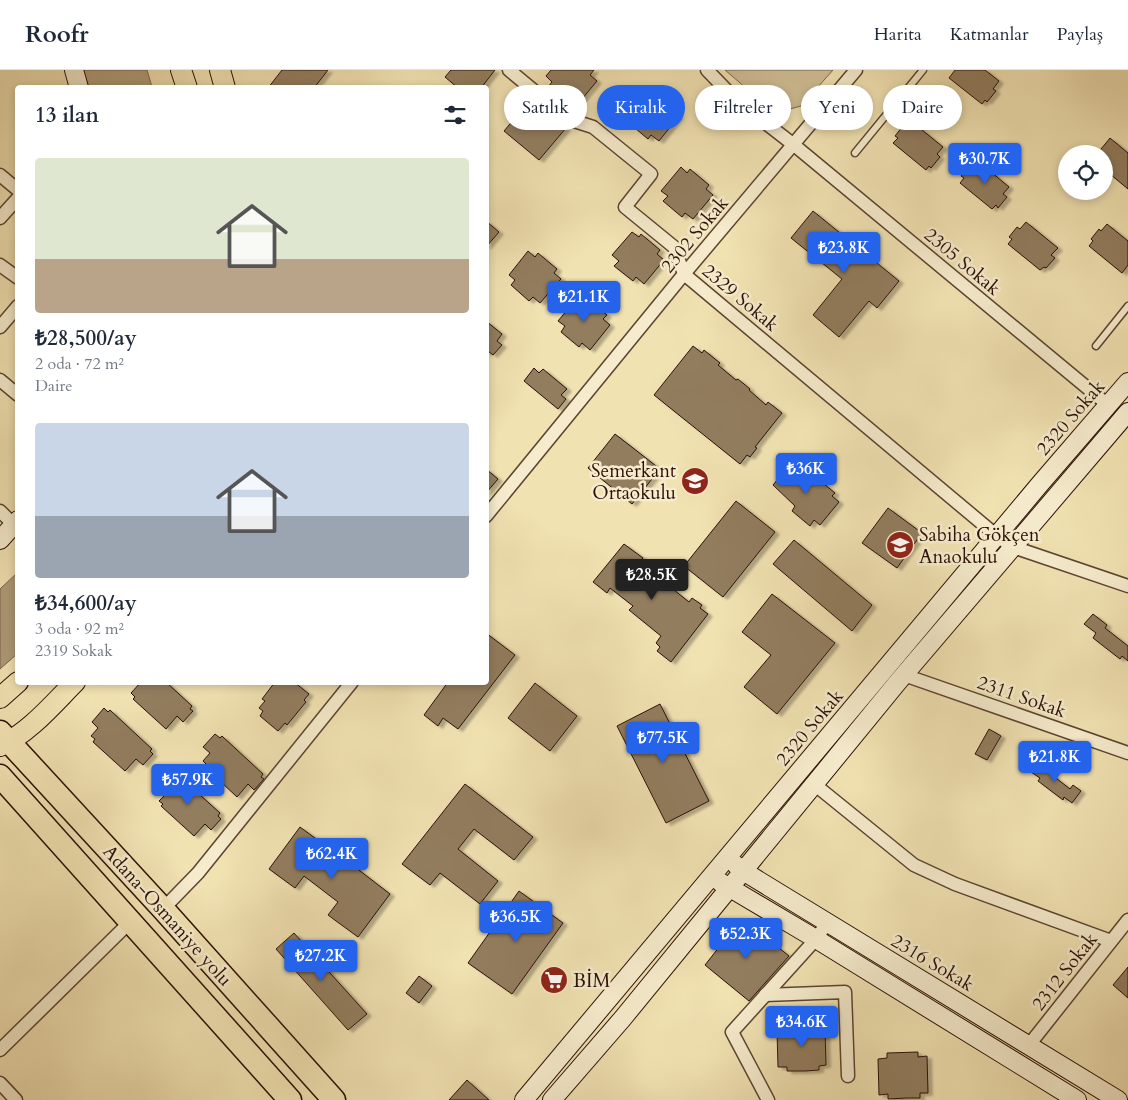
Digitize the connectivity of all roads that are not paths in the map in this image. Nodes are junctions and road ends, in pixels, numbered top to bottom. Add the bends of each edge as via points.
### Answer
1 (74, 70) edge
2 (181, 70) edge
3 (220, 70) edge
4 (509, 70) edge
5 (707, 70) edge
6 (856, 70) edge
7 (923, 70) edge
8 (78, 85) edge
9 (186, 85) edge
10 (224, 85) edge
11 (794, 145) junction
12 (855, 153) dead end
13 (0, 175) edge
14 (15, 188) edge
15 (15, 201) edge
16 (0, 218) edge
17 (0, 265) edge
18 (684, 274) junction
19 (15, 276) edge
20 (1128, 306) edge
21 (15, 310) edge
22 (0, 327) edge
23 (1096, 346) dead end
24 (0, 380) edge
25 (1128, 382) edge
26 (15, 392) edge
27 (1108, 405) junction
28 (1126, 416) edge
29 (0, 511) edge
30 (489, 512) edge
31 (15, 522) edge
32 (997, 536) junction
33 (0, 540) edge
34 (1013, 547) junction
35 (1128, 586) edge
36 (904, 675) junction
37 (15, 685) edge
38 (72, 685) edge
39 (350, 685) edge
40 (0, 698) edge
41 (3, 740) edge
42 (1128, 753) edge
43 (0, 776) edge
44 (814, 784) junction
45 (728, 857) junction
46 (743, 872) junction
47 (711, 878) junction
48 (730, 887) junction
49 (163, 909) junction
50 (1128, 920) edge
51 (130, 922) junction
52 (827, 923) junction
53 (816, 938) junction
54 (1111, 942) junction
55 (765, 995) junction
56 (1029, 1045) junction
57 (0, 1050) edge
58 (848, 1076) dead end
59 (0, 1083) edge
60 (16, 1100) edge
61 (290, 1100) edge
62 (334, 1100) edge
63 (524, 1100) edge
64 (552, 1100) edge
65 (768, 1100) edge
66 (1077, 1100) edge
67 (1118, 1100) edge

1 - 8 street
2 - 9 main road
3 - 10 main road
4 - 18 street, 2329 Sokak via 568,119 593,128 651,174 625,207 674,247
5 - 11 street, 2305 Sokak via 736,100
6 - 11 street, 2302 Sokak
7 - 12 lane
11 - 18 street, 2302 Sokak
11 - 27 street, 2305 Sokak
13 - 14 street
15 - 16 street
17 - 19 street
18 - 30 street, 2302 Sokak
18 - 32 street, 2329 Sokak
20 - 23 lane
21 - 22 street
24 - 26 street
25 - 27 street, 2320 Sokak
27 - 32 street, 2320 Sokak
28 - 34 street
29 - 31 street
31 - 33 street
32 - 34 street, 2329 Sokak
32 - 45 street, 2320 Sokak
34 - 35 street, 2329 Sokak
34 - 36 street
36 - 42 street, 2311 Sokak
36 - 44 street
37 - 40 main road
38 - 41 main road via 36,721
39 - 49 street via 198,873
41 - 49 highway, Adana-Osmaniye yolu
43 - 51 highway, Adana-Osmaniye yolu
44 - 46 street
44 - 54 street via 914,865 955,884
45 - 46 street, 2316 Sokak
45 - 47 street, 2320 Sokak
46 - 48 street
46 - 52 street, 2316 Sokak
47 - 48 street
47 - 63 street, 2320 Sokak
48 - 53 street
48 - 64 street
49 - 62 highway, Adana-Osmaniye yolu
50 - 54 street, 2312 Sokak
51 - 57 street
51 - 61 highway, Adana-Osmaniye yolu
52 - 53 street
52 - 56 street, 2316 Sokak
53 - 55 street
53 - 66 street
54 - 56 street, 2312 Sokak
55 - 58 street via 845,992
55 - 65 street via 732,1032
56 - 67 street, 2316 Sokak
59 - 60 street

